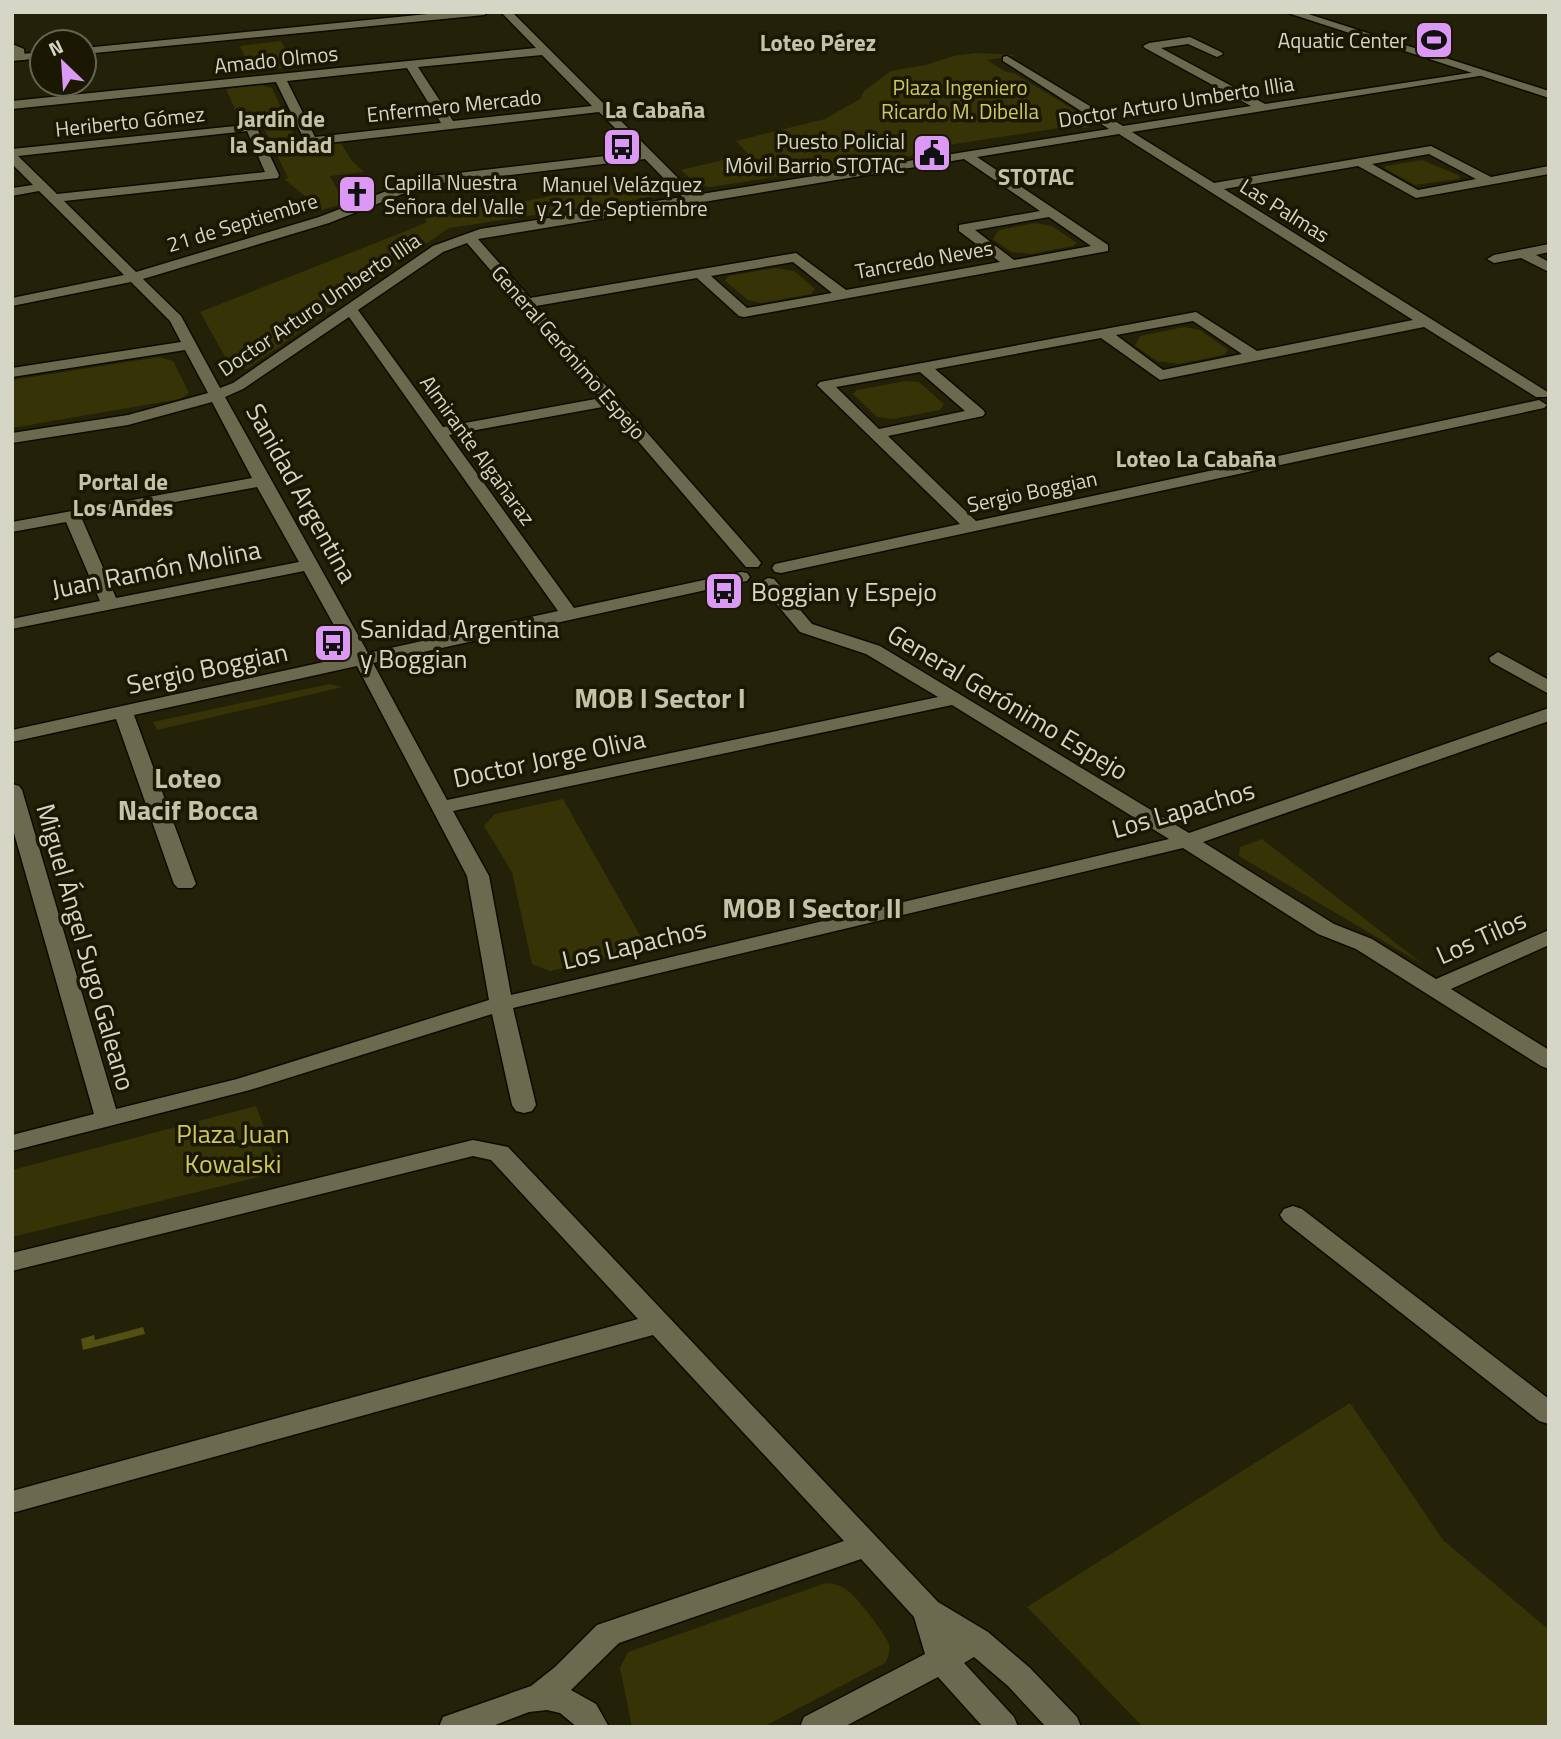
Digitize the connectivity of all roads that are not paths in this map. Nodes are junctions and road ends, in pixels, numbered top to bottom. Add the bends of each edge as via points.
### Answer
1 (484, 12) edge
2 (506, 12) edge
3 (1290, 12) edge
4 (12, 47) edge
5 (98, 50) edge
6 (544, 51) junction
7 (17, 58) edge
8 (1007, 59) dead end
9 (1177, 61) junction
10 (410, 64) junction
11 (1479, 73) junction
12 (280, 78) junction
13 (1549, 95) edge
14 (12, 105) edge
15 (602, 108) junction
16 (1264, 108) junction
17 (449, 125) junction
18 (1124, 130) junction
19 (12, 155) edge
20 (648, 155) junction
21 (966, 155) junction
22 (1359, 162) junction
23 (1549, 170) edge
24 (1489, 181) junction
25 (42, 187) junction
26 (1210, 188) junction
27 (12, 192) edge
28 (55, 198) junction
29 (692, 199) junction
30 (1052, 213) junction
31 (469, 237) junction
32 (1549, 248) edge
33 (1523, 253) junction
34 (1494, 259) dead end
35 (1012, 265) junction
36 (1549, 268) edge
37 (701, 274) junction
38 (135, 277) junction
39 (843, 295) junction
40 (12, 302) edge
41 (527, 303) junction
42 (351, 310) junction
43 (1426, 322) junction
44 (1103, 333) junction
45 (190, 345) junction
46 (1254, 356) junction
47 (923, 367) junction
48 (12, 373) edge
49 (217, 397) junction
50 (1544, 400) edge
51 (612, 401) junction
52 (439, 432) junction
53 (876, 433) junction
54 (12, 438) edge
55 (262, 481) junction
56 (72, 516) junction
57 (12, 527) edge
58 (972, 527) junction
59 (310, 565) junction
60 (746, 570) junction
61 (774, 576) junction
62 (110, 605) junction
63 (570, 615) junction
64 (12, 624) edge
65 (1498, 658) dead end
66 (363, 662) junction
67 (1549, 688) edge
68 (955, 699) junction
69 (123, 712) junction
70 (1549, 713) edge
71 (12, 736) edge
72 (12, 790) edge
73 (441, 807) junction
74 (1186, 840) junction
75 (185, 884) dead end
76 (1549, 937) edge
77 (1436, 988) junction
78 (501, 1004) junction
79 (1549, 1061) edge
80 (524, 1105) dead end
81 (107, 1119) junction
82 (12, 1143) edge
83 (1293, 1215) dead end
84 (12, 1262) edge
85 (656, 1324) junction
86 (1549, 1414) edge
87 (12, 1502) edge
88 (865, 1546) junction
89 (927, 1611) junction
90 (977, 1641) junction
91 (942, 1660) junction
92 (540, 1696) junction
93 (454, 1727) edge
94 (594, 1727) edge
95 (815, 1727) edge
96 (1003, 1727) edge
97 (1066, 1727) edge

1 - 5 street
2 - 6 street
3 - 11 street
4 - 7 street via 20,51
6 - 10 street, Amado Olmos
6 - 15 street
8 - 18 street, Las Palmas
9 - 9 street via 1190,58 1217,54 1190,40 1149,46
9 - 16 street
10 - 12 street, Amado Olmos
10 - 17 street
11 - 13 street
11 - 16 street, Doctor Arturo Umberto Illia
12 - 14 street, Amado Olmos
12 - 17 street, Enfermero Mercado via 311,141
15 - 17 street, Enfermero Mercado
15 - 20 street
16 - 18 street, Doctor Arturo Umberto Illia
18 - 21 street, Doctor Arturo Umberto Illia
18 - 26 street, Las Palmas
19 - 25 street, Sanidad Argentina
19 - 28 street, Heriberto Gómez via 251,127 273,175
20 - 29 street
20 - 38 street, 21 de Septiembre via 423,181 324,220
21 - 29 street, Doctor Arturo Umberto Illia
21 - 30 street, Tancredo Neves
22 - 24 street via 1431,150
22 - 24 street via 1416,194
22 - 26 street
23 - 24 street
25 - 27 street
25 - 28 street, Sanidad Argentina
26 - 43 street, Las Palmas
28 - 38 street, Sanidad Argentina
29 - 31 street, Doctor Arturo Umberto Illia
30 - 35 street, Tancredo Neves via 964,228
30 - 35 street, Tancredo Neves via 1103,248
31 - 41 street, General Gerónimo Espejo
31 - 42 street, Doctor Arturo Umberto Illia via 438,249
32 - 33 street
33 - 34 street
33 - 36 street
35 - 39 street, Tancredo Neves
37 - 39 street, Tancredo Neves via 796,257
37 - 39 street, Tancredo Neves via 744,313
37 - 41 street, Tancredo Neves
38 - 40 street, 21 de Septiembre
38 - 45 street, Sanidad Argentina via 176,319
41 - 51 street, General Gerónimo Espejo
42 - 49 street, Doctor Arturo Umberto Illia
42 - 52 street, Almirante Algañaraz
43 - 46 street
43 - 50 street, Las Palmas
44 - 46 street via 1196,316
44 - 46 street via 1160,375
44 - 47 street
45 - 48 street
45 - 49 street, Sanidad Argentina
47 - 53 street via 825,385
47 - 53 street via 977,413
49 - 54 street, Doctor Arturo Umberto Illia via 184,409
49 - 55 street, Sanidad Argentina
50 - 58 street, Sergio Boggian
51 - 52 street
51 - 60 street, General Gerónimo Espejo
52 - 63 street, Almirante Algañaraz
53 - 58 street
55 - 56 street
55 - 59 street, Sanidad Argentina
56 - 57 street
56 - 62 street
58 - 61 street, Sergio Boggian
59 - 62 street, Juan Ramón Molina
59 - 66 street, Sanidad Argentina
60 - 61 street via 750,582
60 - 63 street, Sergio Boggian
61 - 68 street, General Gerónimo Espejo via 806,628 873,650
62 - 64 street, Juan Ramón Molina
63 - 66 street, Sergio Boggian
65 - 67 street
66 - 69 street, Sergio Boggian
66 - 73 street, Sanidad Argentina
68 - 73 street, Doctor Jorge Oliva
68 - 74 street, General Gerónimo Espejo
69 - 71 street, Sergio Boggian
69 - 75 street
70 - 74 street, Los Lapachos
72 - 81 street, Miguel Ángel Sugo Galeano
73 - 78 street, Sanidad Argentina via 478,876
74 - 77 street, General Gerónimo Espejo via 1325,929 1364,944
74 - 78 street, Los Lapachos
76 - 77 street, Los Tilos
77 - 79 street, General Gerónimo Espejo
78 - 80 street, Sanidad Argentina
78 - 81 street, Los Lapachos via 242,1085
81 - 82 street, Los Lapachos
83 - 86 street
84 - 85 street via 473,1148 486,1149 508,1161
85 - 87 street
85 - 88 street
88 - 89 street
88 - 92 street via 608,1633
89 - 90 street
89 - 91 street
90 - 91 street
90 - 97 street
91 - 95 street
91 - 96 street
92 - 93 street
92 - 94 street via 577,1707

